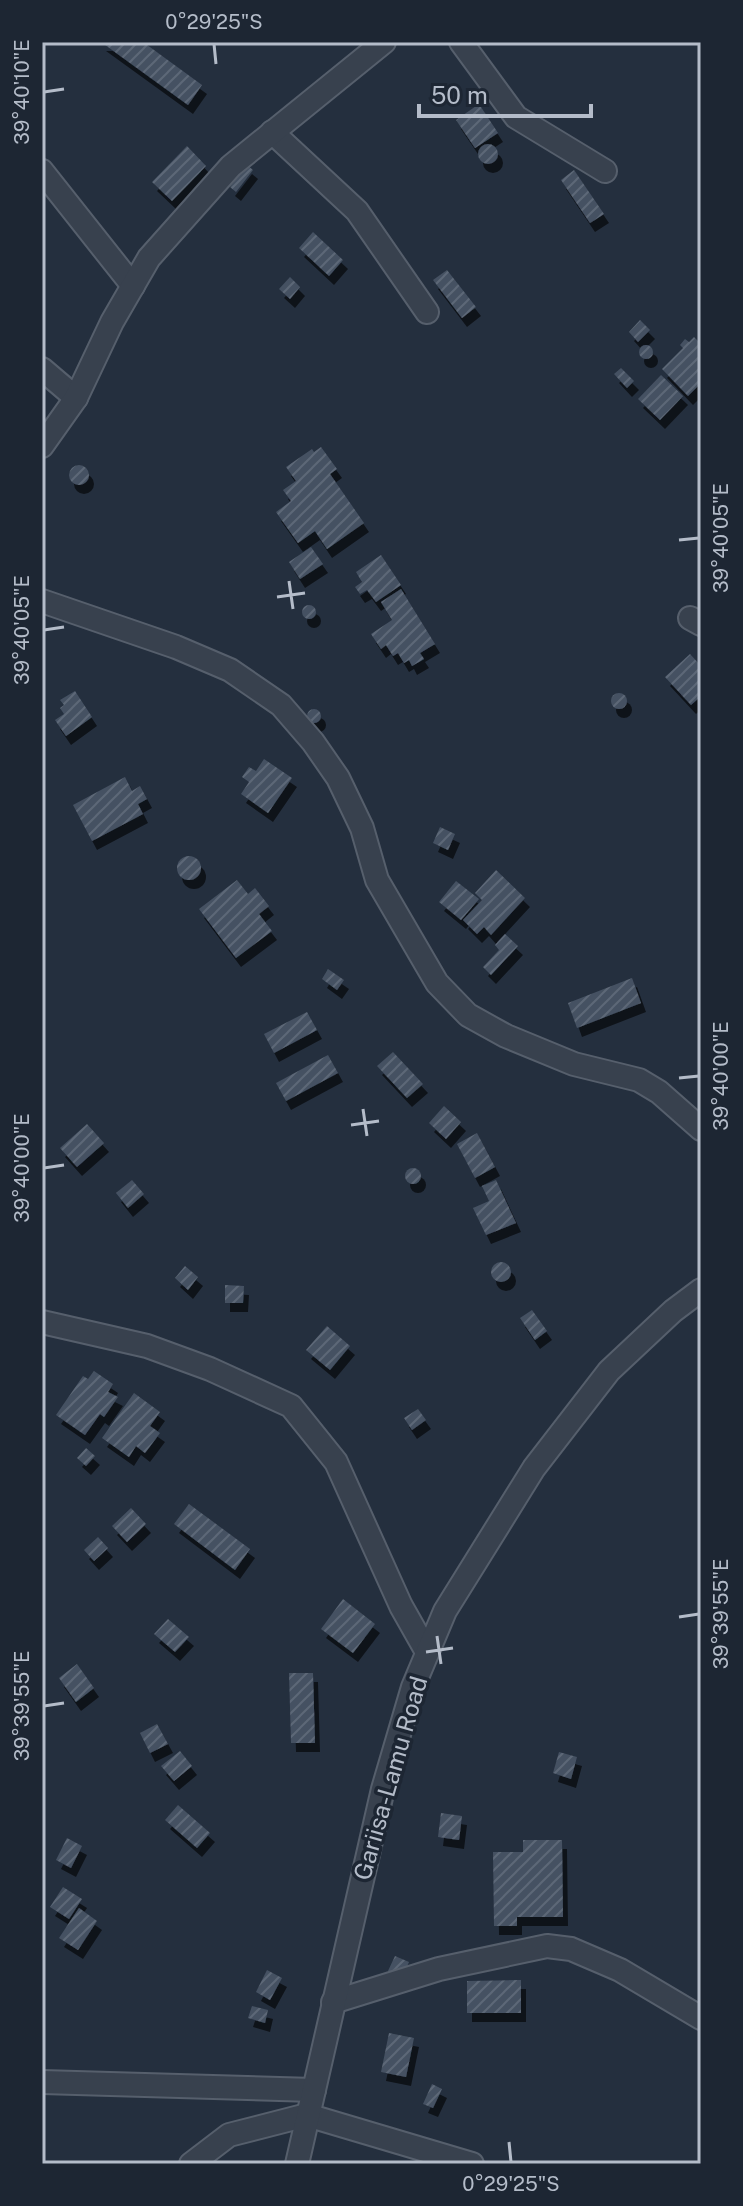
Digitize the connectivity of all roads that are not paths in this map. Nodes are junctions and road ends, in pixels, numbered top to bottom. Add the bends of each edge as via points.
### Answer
1 (384, 42) edge
2 (461, 42) edge
3 (272, 132) junction
4 (42, 171) edge
5 (605, 171) dead end
6 (133, 286) junction
7 (427, 312) dead end
8 (42, 369) edge
9 (76, 398) junction
10 (42, 446) edge
11 (42, 601) edge
12 (701, 1129) edge
13 (701, 1290) edge
14 (42, 1322) edge
15 (427, 1652) junction
16 (333, 2002) junction
17 (701, 2018) edge
18 (42, 2082) edge
19 (314, 2090) junction
20 (307, 2115) junction
21 (191, 2164) edge
22 (297, 2164) edge
23 (472, 2164) edge

1 - 3 street
2 - 5 street via 516,117
3 - 6 street via 231,166 149,258
3 - 7 street via 357,211
4 - 6 street
6 - 9 street
8 - 9 street
9 - 10 street
11 - 12 street via 230,670 281,705 338,778 362,828 377,880 437,983 468,1015 574,1064 639,1080
13 - 15 street, Gariisa-Lamu Road via 609,1371 534,1468 445,1611
14 - 15 street via 147,1346 291,1406 336,1462
15 - 16 street, Gariisa-Lamu Road via 383,1789
16 - 17 street via 439,1969 547,1946 571,1949 620,1970
16 - 19 street, Gariisa-Lamu Road
18 - 19 street
19 - 20 street, Gariisa-Lamu Road
20 - 21 street via 229,2135
20 - 22 street, Gariisa-Lamu Road
20 - 23 street

